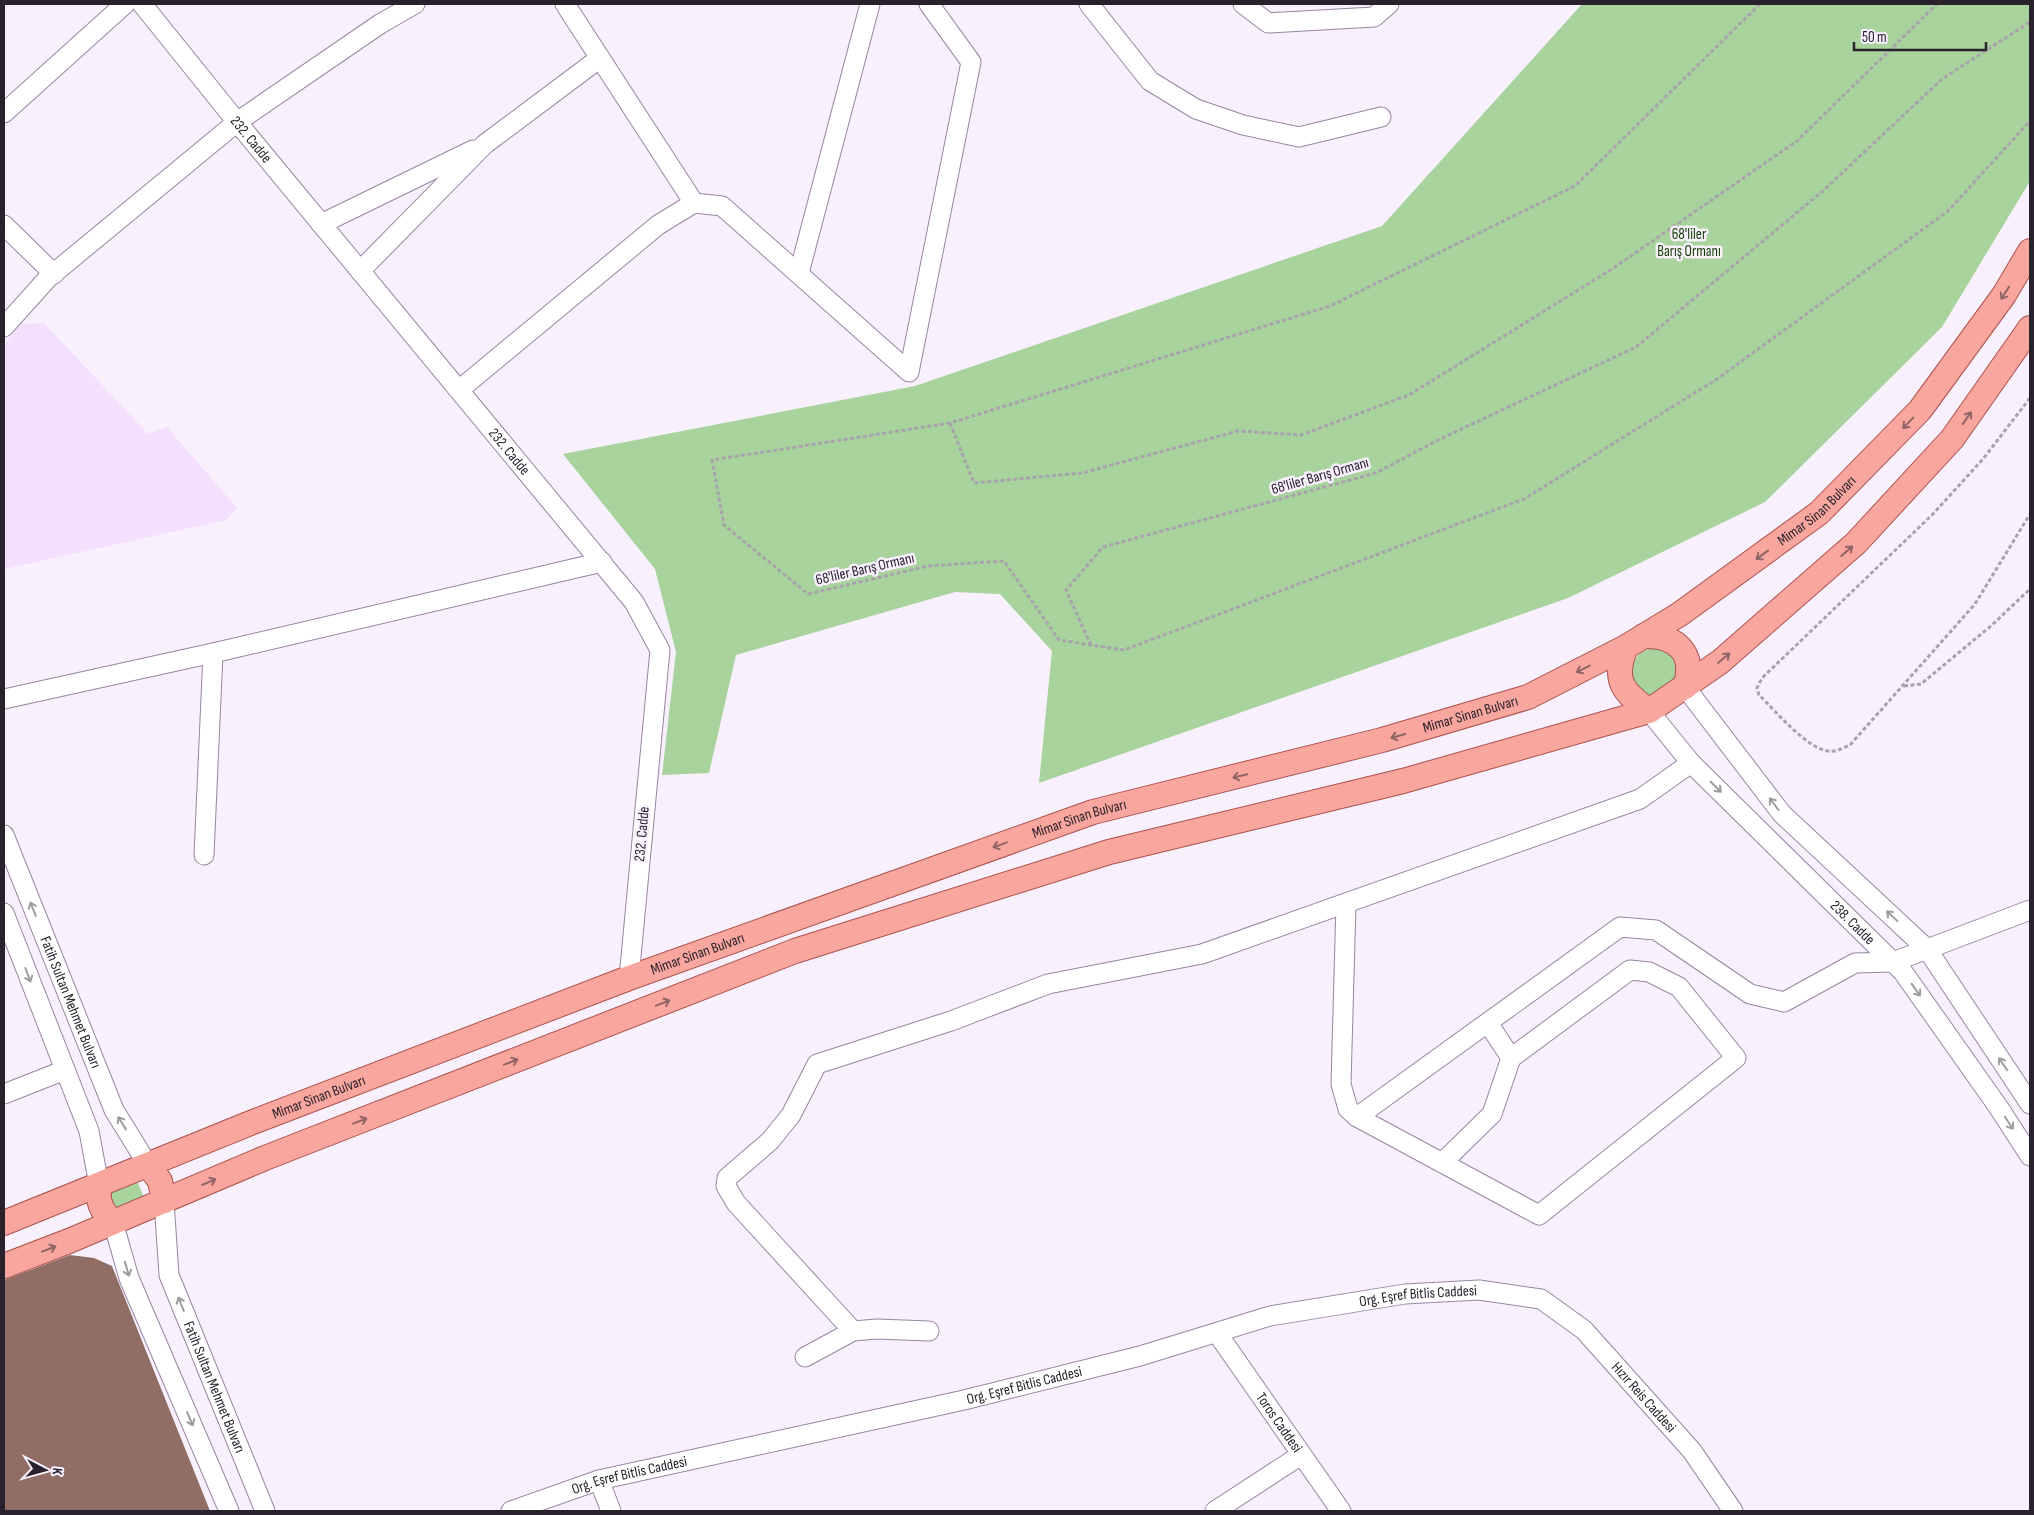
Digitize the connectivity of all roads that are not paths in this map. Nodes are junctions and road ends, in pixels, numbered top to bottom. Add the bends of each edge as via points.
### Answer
1 (125, 4) edge
2 (142, 4) edge
3 (415, 4) edge
4 (564, 4) edge
5 (870, 4) edge
6 (929, 4) edge
7 (1089, 4) edge
8 (1243, 4) edge
9 (1389, 4) edge
10 (600, 58) junction
11 (4, 113) edge
12 (1381, 117) dead end
13 (237, 122) junction
14 (485, 144) junction
15 (694, 203) junction
16 (321, 224) junction
17 (4, 225) edge
18 (2030, 251) edge
19 (360, 271) junction
20 (799, 273) junction
21 (54, 274) junction
22 (4, 327) edge
23 (2030, 328) edge
24 (459, 390) junction
25 (602, 562) junction
26 (1635, 642) junction
27 (213, 653) junction
28 (1686, 687) junction
29 (4, 699) edge
30 (1649, 711) junction
31 (1691, 763) junction
32 (4, 836) edge
33 (204, 855) dead end
34 (1346, 904) junction
35 (2030, 910) edge
36 (4, 913) edge
37 (1928, 949) junction
38 (1893, 962) junction
39 (629, 978) junction
40 (1488, 1023) junction
41 (1511, 1058) junction
42 (65, 1070) junction
43 (4, 1094) edge
44 (2030, 1104) edge
45 (1358, 1117) junction
46 (2030, 1156) edge
47 (1442, 1163) junction
48 (148, 1165) junction
49 (99, 1185) junction
50 (164, 1200) junction
51 (113, 1222) junction
52 (4, 1223) edge
53 (4, 1266) edge
54 (1540, 1299) joint
55 (929, 1330) dead end
56 (853, 1331) junction
57 (1217, 1333) junction
58 (804, 1357) dead end
59 (1301, 1455) junction
60 (599, 1480) junction
61 (229, 1511) edge
62 (265, 1511) edge
63 (511, 1511) edge
64 (611, 1511) edge
65 (1215, 1511) edge
66 (1341, 1511) edge
67 (1733, 1511) edge

1 - 11 street
2 - 13 street, 232. Cadde
3 - 13 street via 380,24
4 - 10 street
5 - 20 street
6 - 20 street via 970,62 909,372
7 - 12 street via 1150,81 1196,109 1300,137
8 - 9 street via 1268,23 1374,17
10 - 14 street
10 - 15 street
13 - 16 street, 232. Cadde
13 - 21 street
14 - 16 street
14 - 19 street
15 - 20 street via 722,206
15 - 24 street via 658,225
16 - 19 street, 232. Cadde
17 - 21 street
18 -> 26 main road, Mimar Sinan Bulvarı via 2004,295 1920,410 1819,513 1680,614
19 - 24 street, 232. Cadde
21 - 22 street
28 -> 23 main road via 1720,662 1856,543 1952,439
24 - 25 street, 232. Cadde
25 - 27 street
25 - 39 street, 232. Cadde via 634,602 660,650
26 - 28 main road via 1667,638 1677,644 1689,664
26 - 30 main road via 1619,669 1620,680 1631,698
26 -> 39 main road, Mimar Sinan Bulvarı via 1528,697 1382,740 1093,812
27 - 29 street
27 - 33 street
28 - 30 main road
37 -> 28 street via 1782,814
30 - 31 street, 238. Cadde
50 -> 30 main road via 796,952 1109,852 1403,781
31 - 34 street via 1640,799
31 -> 38 street, 238. Cadde
48 -> 32 street, Fatih Sultan Mehmet Bulvarı via 114,1110
34 - 45 street via 1341,1084 1348,1109
34 - 56 street via 1202,954 1048,984 951,1021 817,1064 791,1115 770,1141 727,1178 726,1186 736,1203
35 - 37 street
36 -> 42 street, Fatih Sultan Mehmet Bulvarı
37 - 38 street
44 -> 37 street
38 - 40 street via 1855,963 1784,1002 1750,994 1656,930 1620,927
38 -> 46 street, 238. Cadde via 1988,1092
39 - 48 main road, Mimar Sinan Bulvarı
40 - 41 street
40 - 45 street
41 - 47 street via 1492,1114
41 - 47 street via 1630,970 1648,972 1678,987 1736,1058 1539,1215
42 - 43 street
42 - 49 street, Fatih Sultan Mehmet Bulvarı via 89,1131
45 - 47 street
48 - 49 main road, Mimar Sinan Bulvarı
48 - 50 main road via 160,1181
49 - 51 main road via 100,1206
49 - 52 main road, Mimar Sinan Bulvarı
50 - 51 main road
62 -> 50 street, Fatih Sultan Mehmet Bulvarı via 169,1275
53 -> 51 main road
51 -> 61 street via 129,1278
54 - 57 street, Org. Eşref Bitlis Caddesi via 1479,1290 1406,1294 1270,1316
54 - 67 street, Hızır Reis Caddesi via 1584,1330 1692,1451
55 - 56 street
56 - 58 street
57 - 59 street, Toros Caddesi
57 - 60 street, Org. Eşref Bitlis Caddesi via 1140,1356 964,1400
59 - 65 street
59 - 66 street, Toros Caddesi
60 - 63 street, Org. Eşref Bitlis Caddesi
60 - 64 street

